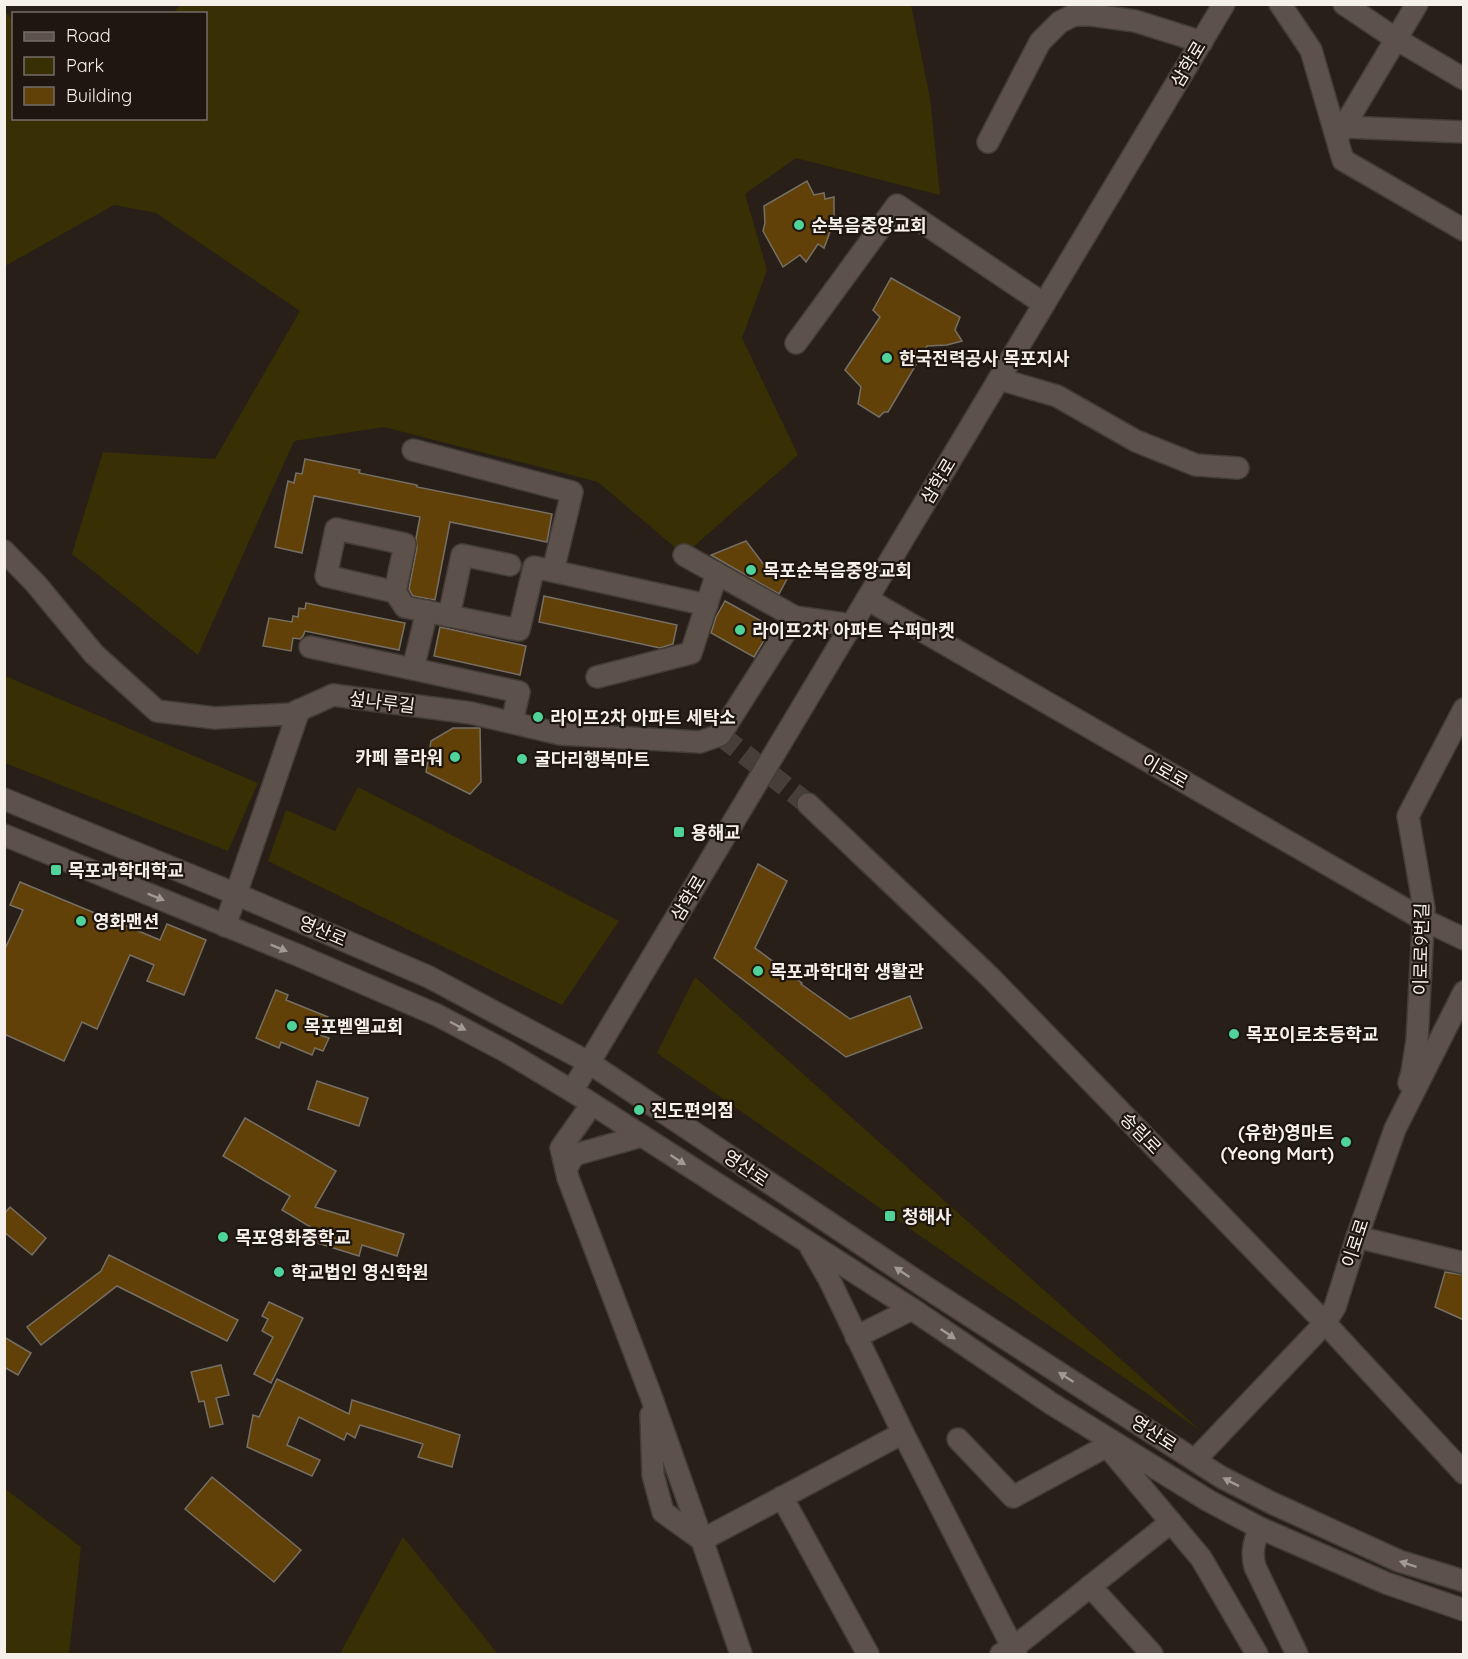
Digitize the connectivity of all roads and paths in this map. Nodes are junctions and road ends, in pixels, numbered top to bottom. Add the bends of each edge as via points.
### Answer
1 (1224, 4) edge
2 (1280, 4) edge
3 (1344, 4) edge
4 (1417, 4) edge
5 (1396, 39) junction
6 (1202, 42) junction
7 (1464, 79) edge
8 (1340, 132) junction
9 (1464, 132) edge
10 (988, 142) dead end
11 (1464, 230) edge
12 (1044, 304) junction
13 (795, 343) dead end
14 (999, 379) junction
15 (413, 450) dead end
16 (1238, 468) dead end
17 (4, 551) edge
18 (684, 555) dead end
19 (510, 565) dead end
20 (553, 571) junction
21 (717, 573) junction
22 (395, 592) dead end
23 (867, 599) junction
24 (707, 605) junction
25 (427, 611) junction
26 (449, 616) junction
27 (795, 617) junction
28 (852, 625) junction
29 (310, 647) dead end
30 (413, 669) junction
31 (597, 677) dead end
32 (1464, 709) edge
33 (299, 710) junction
34 (512, 722) junction
35 (4, 800) edge
36 (808, 804) tunnel mouth
37 (4, 835) edge
38 (236, 894) junction
39 (1424, 920) junction
40 (225, 926) junction
41 (1464, 939) edge
42 (1464, 992) edge
43 (588, 1062) junction
44 (572, 1091) junction
45 (592, 1104) junction
46 (1395, 1129) junction
47 (642, 1136) junction
48 (566, 1169) junction
49 (1357, 1237) junction
50 (809, 1245) junction
51 (1464, 1263) edge
52 (912, 1310) junction
53 (1325, 1323) junction
54 (856, 1337) junction
55 (1052, 1404) junction
56 (903, 1433) junction
57 (958, 1439) dead end
58 (1107, 1446) junction
59 (1195, 1460) junction
60 (1464, 1473) edge
61 (782, 1497) junction
62 (1171, 1522) junction
63 (1260, 1528) junction
64 (702, 1540) junction
65 (1464, 1581) edge
66 (1090, 1586) junction
67 (1464, 1610) edge
68 (1010, 1652) edge
69 (741, 1654) edge
70 (868, 1654) edge
71 (1152, 1654) edge
72 (1257, 1654) edge
73 (1297, 1654) edge

1 - 6 street, 삼학로
2 - 8 street via 1311,50
3 - 5 street
4 - 5 street
5 - 7 street
5 - 8 street
6 - 10 street via 1136,21 1074,15 1060,22 1040,42
6 - 12 street, 삼학로
8 - 9 street
8 - 11 street via 1343,160
12 - 13 street via 897,204
12 - 14 street, 삼학로
14 - 16 street via 1057,396 1136,441 1196,465
14 - 23 street, 삼학로
15 - 20 street via 572,492
17 - 33 street, 섶나루길 via 94,654 157,711 214,718 291,714
18 - 21 street
19 - 26 street via 462,555
20 - 24 street
20 - 26 street via 534,567 519,630
21 - 24 street
21 - 27 street
22 - 25 street via 405,607
23 - 28 street, 삼학로
23 - 39 street, 이로로
24 - 31 street via 691,653
25 - 26 street
25 - 30 street
27 - 28 street
27 - 34 street, 섶나루길 via 720,735 700,742 560,734
28 - 43 street, 삼학로
29 - 30 street
30 - 34 street via 519,692
32 - 39 street, 이로로9번길 via 1408,816
33 - 34 street, 섶나루길 via 333,696 471,713
33 - 38 street
35 - 38 street, 영산로
36 - 53 street, 송림로 via 990,977
37 -> 40 street, 영산로
38 - 40 street
38 - 43 street, 영산로 via 429,977
39 - 41 street, 이로로
39 - 46 street, 이로로9번길 via 1417,1041
40 -> 44 street, 영산로 via 437,1015
42 - 46 street, 이로로
43 - 44 street
59 -> 43 street, 영산로 via 927,1288
44 - 45 street, 영산로
45 - 47 street, 영산로
45 - 48 street via 561,1148
46 - 49 street, 이로로
47 - 48 street via 574,1155
47 -> 50 street, 영산로
48 - 64 street
49 - 51 street
49 - 53 street, 이로로 via 1335,1306
50 - 52 street, 영산로
50 - 54 street
52 - 54 street
52 -> 55 street, 영산로
53 - 59 street, 이로로
53 - 60 street, 송림로
54 - 56 street
55 - 58 street
55 - 63 street, 영산로
56 - 61 street
56 - 68 street
57 - 58 street via 1013,1497
58 - 62 street
65 -> 59 street, 영산로 via 1399,1561 1262,1498
61 - 64 street
61 - 70 street
62 - 66 street
62 - 72 street via 1201,1558
63 - 67 street, 영산로 via 1386,1583
63 - 73 street via 1253,1548 1255,1568
64 - 69 street
66 - 68 street
66 - 71 street

